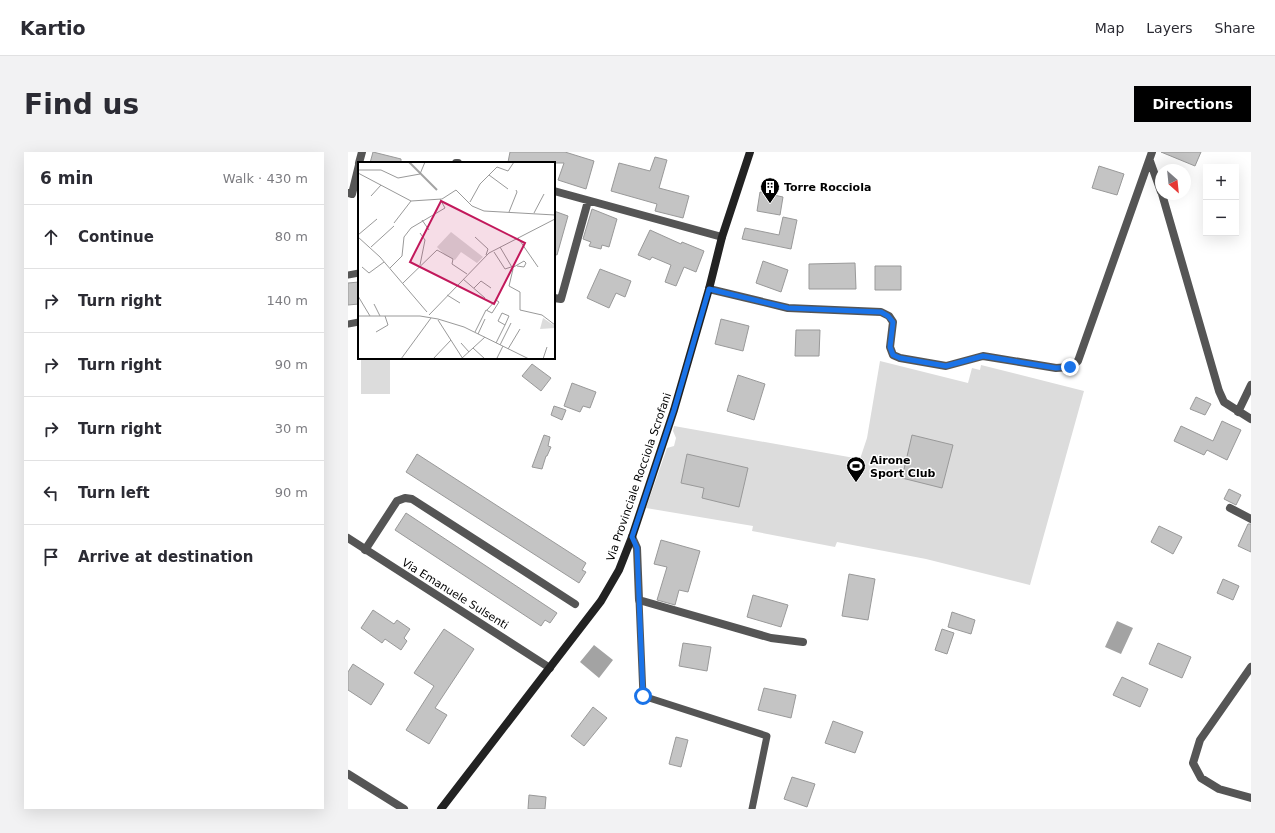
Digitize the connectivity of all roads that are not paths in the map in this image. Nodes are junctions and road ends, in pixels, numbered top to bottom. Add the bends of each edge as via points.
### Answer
1 (362, 152) edge
2 (750, 152) edge
3 (1152, 152) edge
4 (1150, 161) junction
5 (360, 162) edge
6 (358, 168) edge
7 (1155, 176) edge
8 (555, 191) edge
9 (348, 193) edge
10 (1163, 200) edge
11 (588, 201) junction
12 (722, 237) junction
13 (358, 273) edge
14 (348, 274) edge
15 (709, 289) junction
16 (555, 298) edge
17 (358, 322) edge
18 (348, 324) edge
19 (1251, 385) edge
20 (1238, 412) junction
21 (1251, 419) edge
22 (1230, 508) dead end
23 (1251, 519) edge
24 (632, 537) junction
25 (349, 542) edge
26 (365, 550) junction
27 (639, 600) junction
28 (575, 604) dead end
29 (803, 642) dead end
30 (1251, 667) edge
31 (550, 668) junction
32 (348, 774) edge
33 (1251, 798) edge
34 (404, 809) edge
35 (441, 809) edge
36 (752, 809) edge

1 - 5 street
2 - 12 street, Via Provinciale Rocciola Scrofani
3 - 4 street
4 - 7 street
4 - 15 street via 1078,361 1070,367 1056,368 983,356 946,366 900,358 893,355 890,347 893,322 881,312 788,308
6 - 9 street via 352,194
8 - 11 street
10 - 20 street via 1219,391 1224,402
11 - 12 street
11 - 16 street via 561,299
12 - 15 street, Via Provinciale Rocciola Scrofani
13 - 14 lane
15 - 24 street, Via Provinciale Rocciola Scrofani via 674,410
17 - 18 lane
19 - 20 street
20 - 21 street
22 - 23 street
24 - 27 street via 637,548
24 - 31 street, Via Provinciale Rocciola Scrofani via 619,570 601,601
25 - 26 street, Via Emanuele Sulsenti
26 - 28 street via 398,500 412,499
26 - 31 street, Via Emanuele Sulsenti
27 - 29 street via 771,638
27 - 36 lane via 643,696 766,736
30 - 33 street via 1200,740 1193,763 1201,778 1207,782 1219,789
31 - 35 street, Via Provinciale Rocciola Scrofani
32 - 34 street

